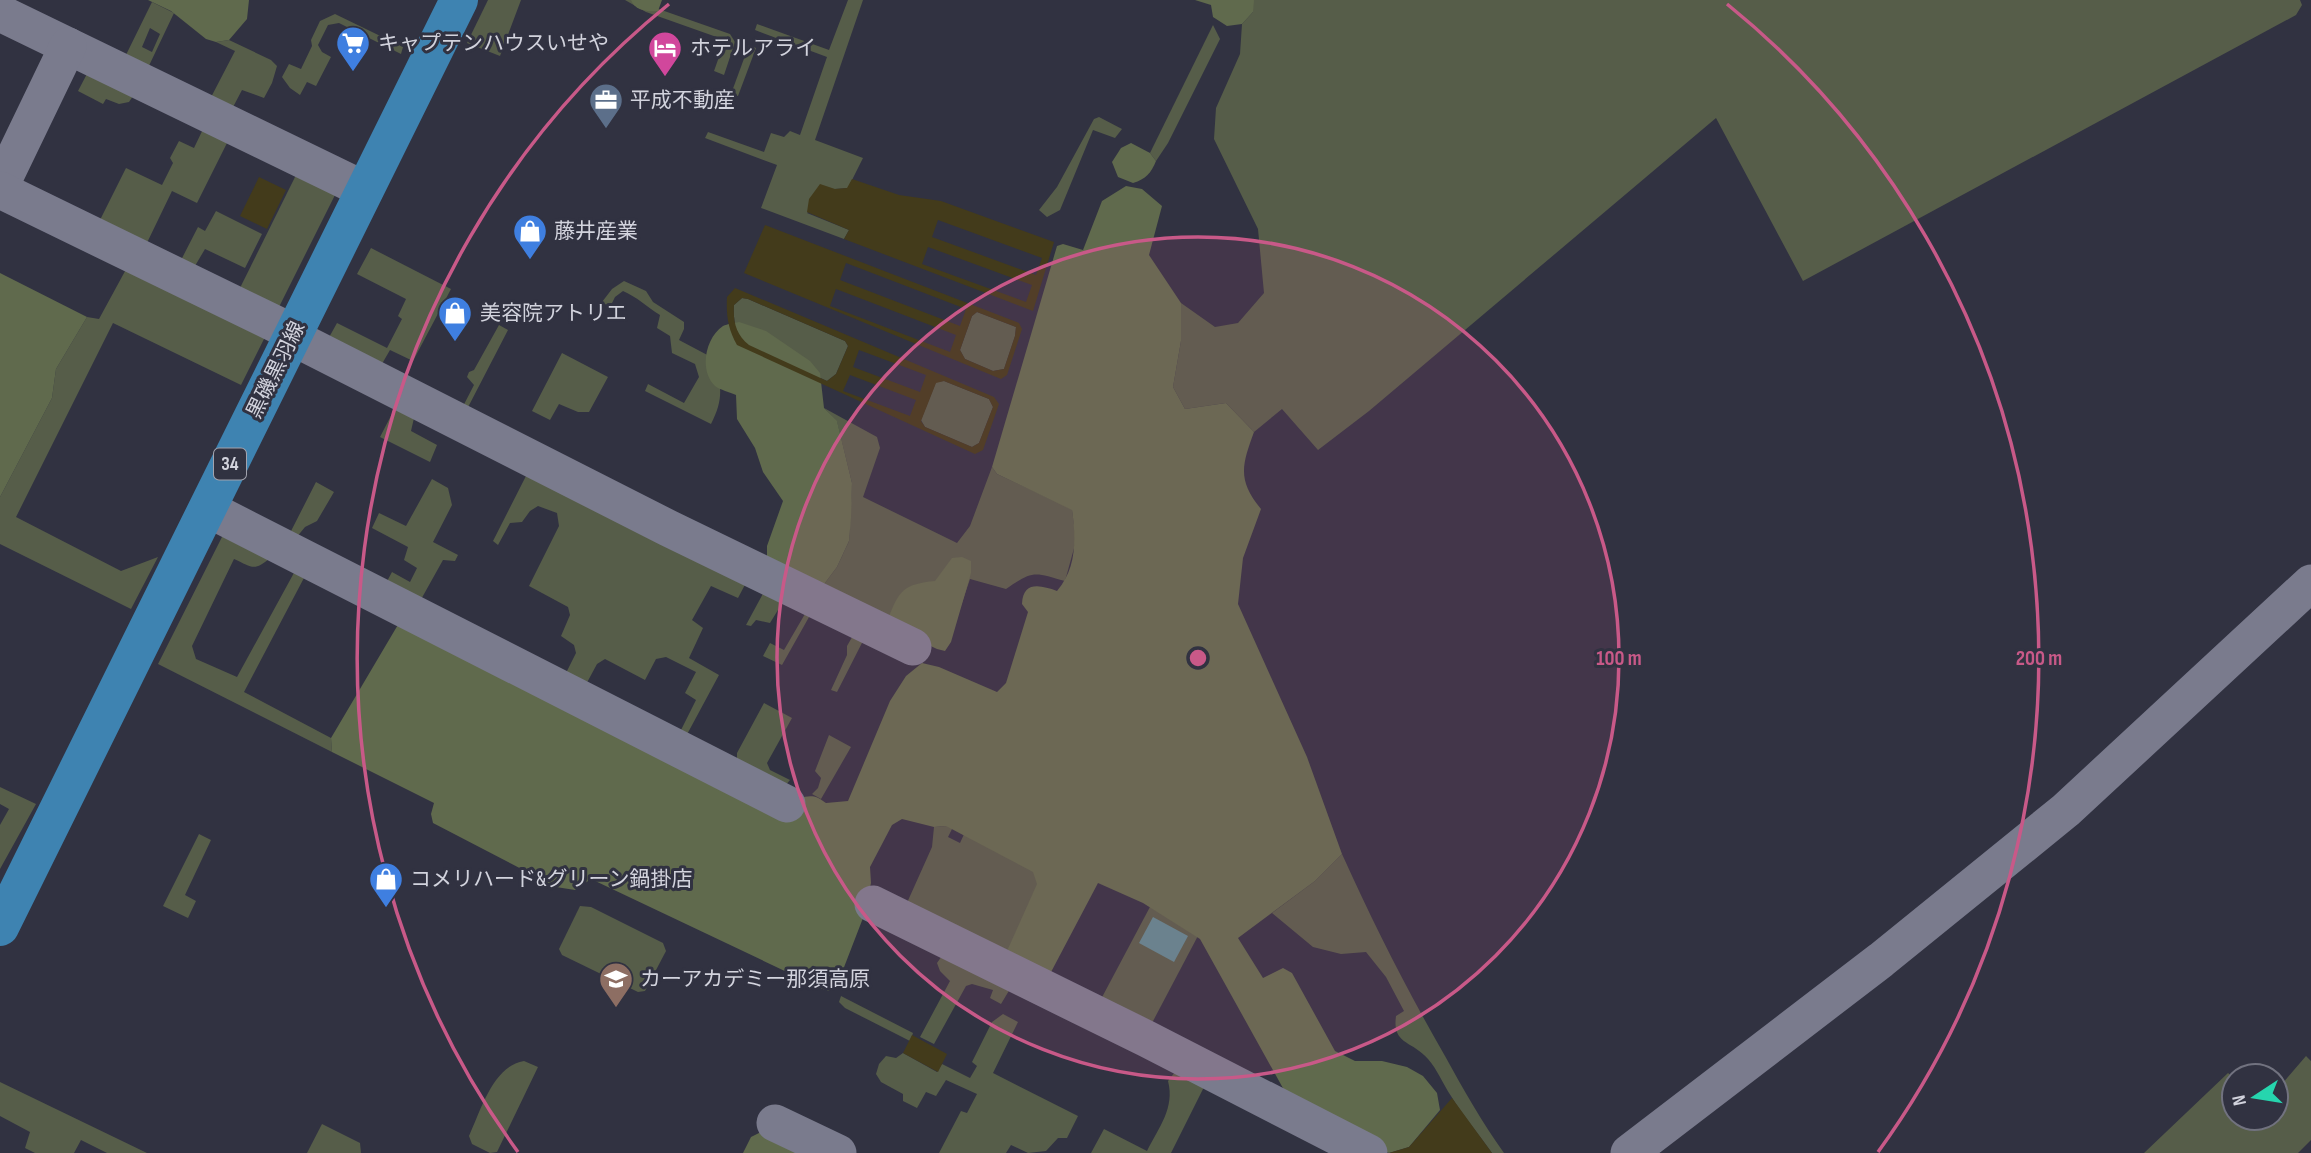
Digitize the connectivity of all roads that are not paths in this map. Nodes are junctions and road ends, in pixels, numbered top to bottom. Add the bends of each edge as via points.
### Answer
1 (459, 0) edge
2 (0, 13) edge
3 (68, 46) junction
4 (0, 188) edge
5 (365, 190) junction
6 (293, 335) junction
7 (208, 509) junction
8 (2311, 583) edge
9 (913, 647) dead end
10 (787, 804) dead end
11 (873, 904) dead end
12 (0, 927) edge
13 (775, 1123) dead end
14 (838, 1153) edge
15 (1369, 1153) edge
16 (1629, 1153) edge

1 - 5 main road, 黒磯黒羽線 / 34
2 - 3 street
3 - 4 street
3 - 5 street
4 - 6 street
5 - 6 main road, 黒磯黒羽線 / 34
6 - 7 main road, 黒磯黒羽線 / 34
6 - 9 street via 668,528
7 - 10 street
7 - 12 main road, 黒磯黒羽線 / 34
8 - 16 street via 2066,810 1881,960
11 - 15 street
13 - 14 street

